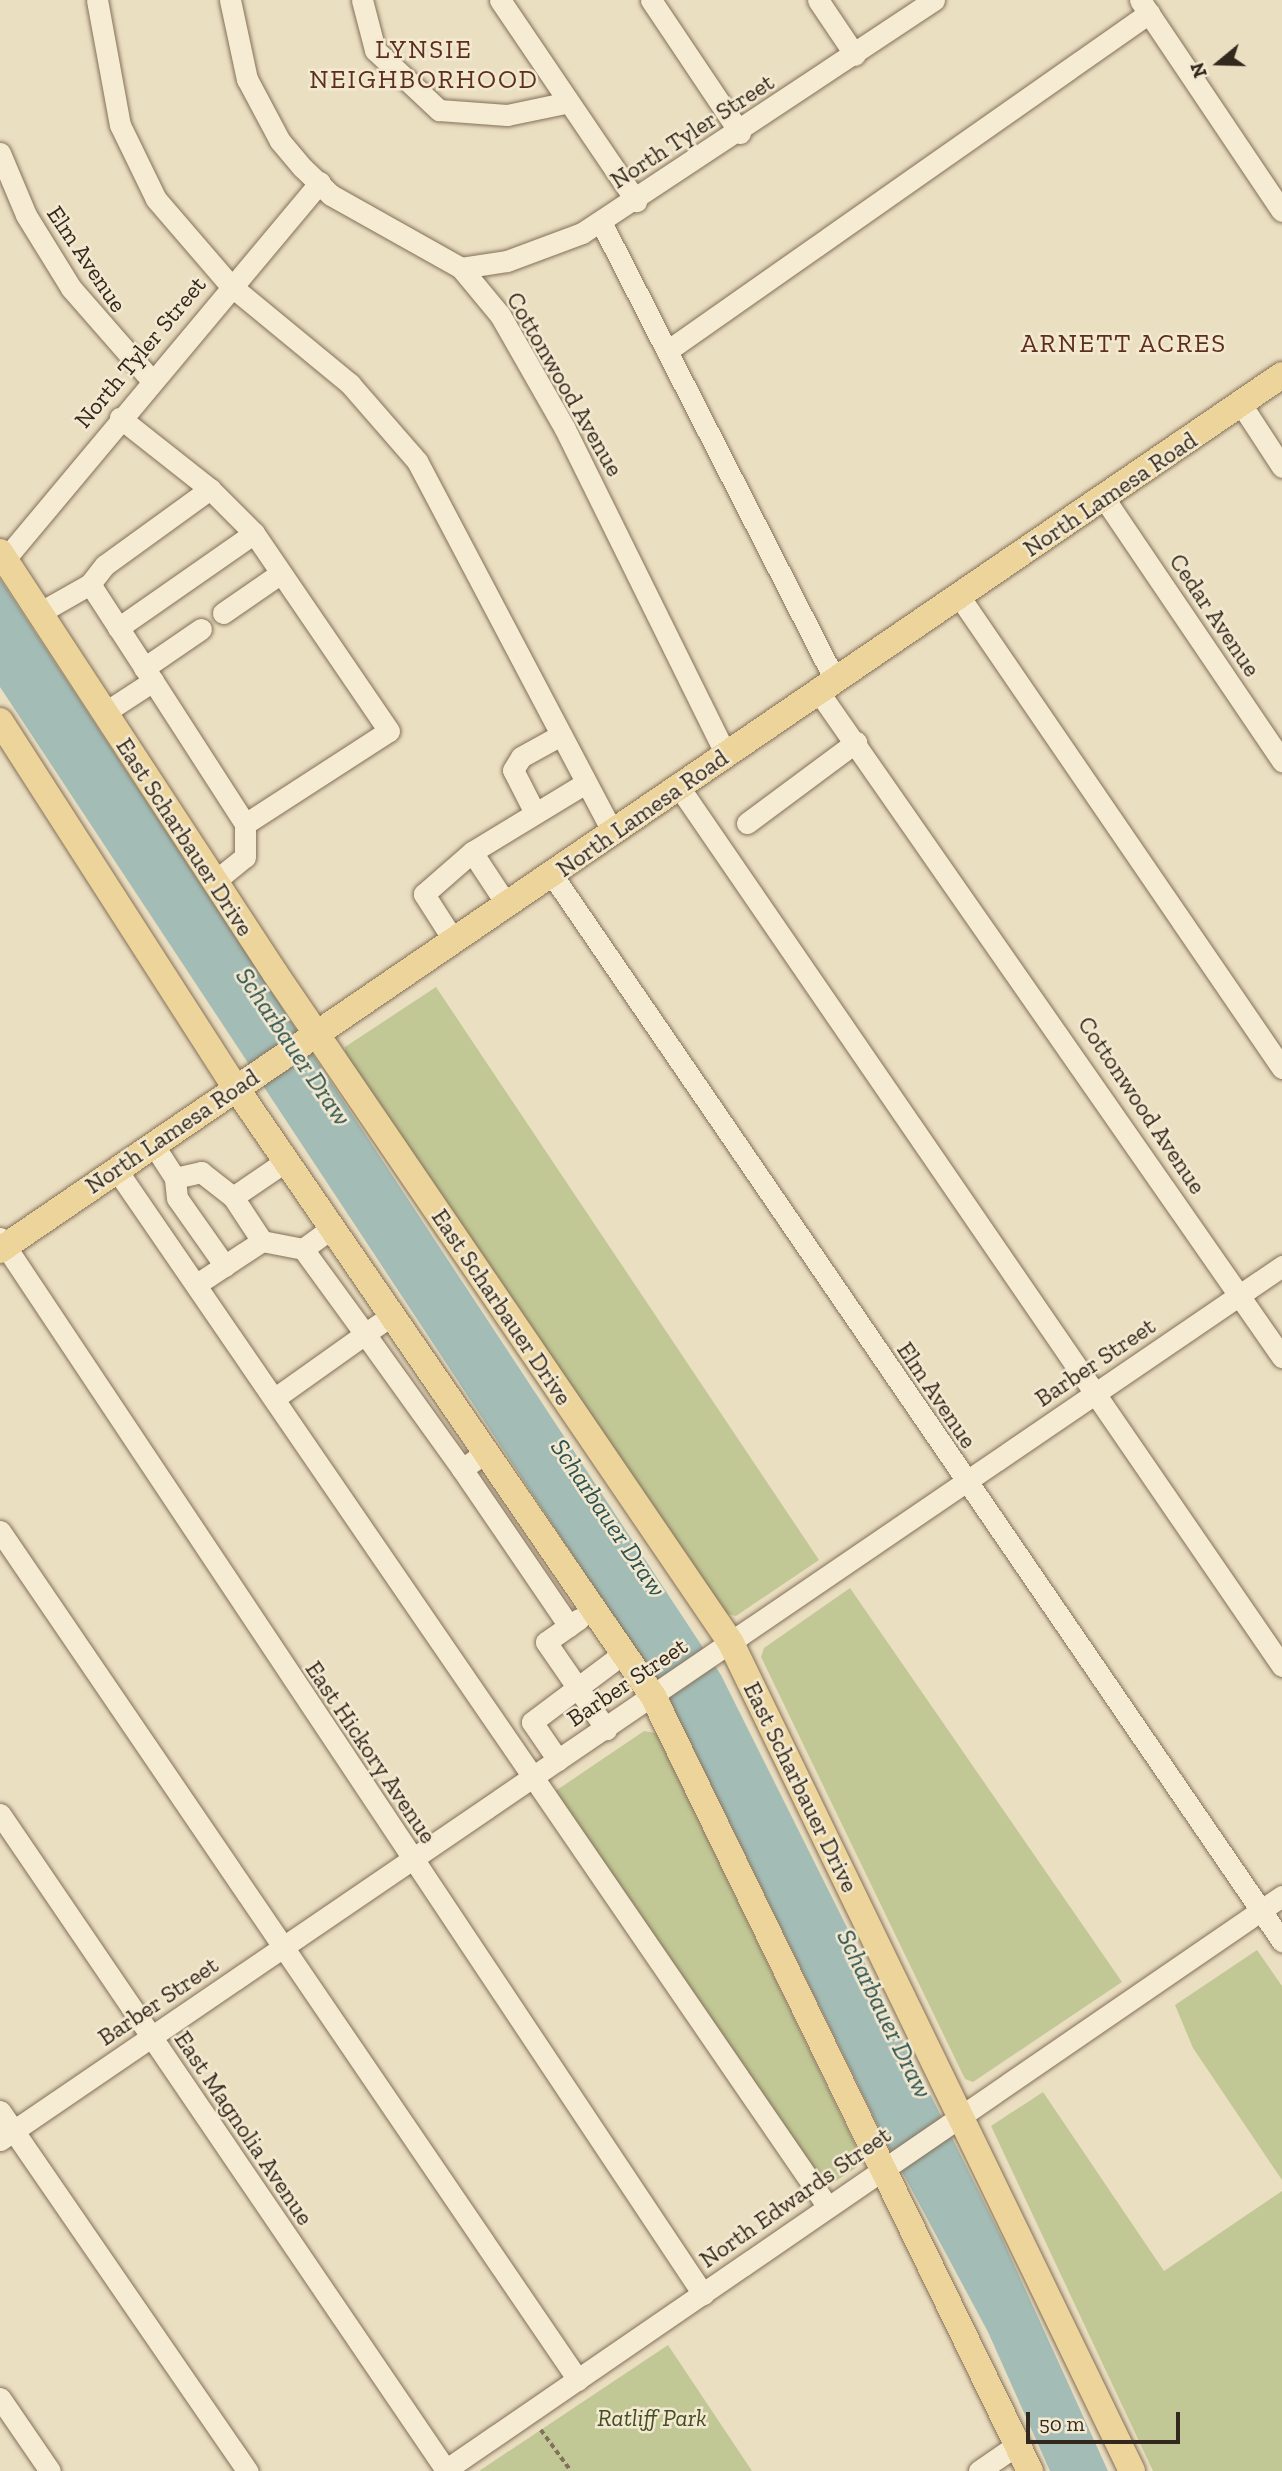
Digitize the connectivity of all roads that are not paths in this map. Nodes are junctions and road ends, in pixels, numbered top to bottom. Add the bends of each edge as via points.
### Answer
1 (97, 0) edge
2 (230, 0) edge
3 (362, 0) edge
4 (500, 0) edge
5 (651, 0) edge
6 (818, 0) edge
7 (934, 0) edge
8 (1144, 7) edge
9 (855, 55) junction
10 (569, 102) junction
11 (740, 133) junction
12 (0, 153) edge
13 (320, 183) junction
14 (636, 201) junction
15 (1282, 211) edge
16 (601, 222) junction
17 (461, 268) junction
18 (230, 285) junction
19 (667, 351) junction
20 (1282, 375) edge
21 (152, 381) junction
22 (1241, 404) junction
23 (120, 418) junction
24 (1282, 467) edge
25 (210, 489) junction
26 (1104, 498) junction
27 (254, 533) junction
28 (3, 555) edge
29 (281, 573) junction
30 (90, 584) junction
31 (959, 596) junction
32 (39, 613) junction
33 (223, 613) dead end
34 (118, 628) junction
35 (201, 629) dead end
36 (149, 675) junction
37 (827, 685) junction
38 (104, 713) junction
39 (0, 721) edge
40 (559, 736) junction
41 (856, 743) junction
42 (726, 755) junction
43 (1282, 761) edge
44 (582, 785) junction
45 (679, 787) junction
46 (536, 813) junction
47 (747, 823) dead end
48 (245, 824) junction
49 (613, 834) junction
50 (472, 852) junction
51 (553, 876) junction
52 (215, 881) junction
53 (507, 905) junction
54 (454, 941) junction
55 (314, 1036) junction
56 (1282, 1068) edge
57 (243, 1083) junction
58 (153, 1144) junction
59 (286, 1161) junction
60 (116, 1169) junction
61 (175, 1178) junction
62 (233, 1197) junction
63 (332, 1228) junction
64 (262, 1241) junction
65 (1, 1245) edge
66 (303, 1249) junction
67 (225, 1266) junction
68 (1282, 1266) edge
69 (197, 1284) junction
70 (1240, 1295) junction
71 (392, 1315) junction
72 (365, 1334) junction
73 (1282, 1357) edge
74 (1097, 1392) junction
75 (275, 1398) junction
76 (486, 1452) junction
77 (462, 1469) junction
78 (965, 1483) junction
79 (0, 1531) edge
80 (593, 1608) junction
81 (569, 1626) junction
82 (731, 1643) junction
83 (624, 1653) junction
84 (1282, 1666) edge
85 (576, 1687) junction
86 (653, 1696) junction
87 (606, 1728) junction
88 (558, 1760) junction
89 (533, 1777) junction
90 (0, 1814) edge
91 (411, 1859) junction
92 (1282, 1896) edge
93 (1261, 1910) junction
94 (1282, 1941) edge
95 (284, 1946) junction
96 (150, 2037) junction
97 (0, 2110) edge
98 (959, 2112) junction
99 (7, 2135) edge
100 (882, 2168) junction
101 (827, 2206) junction
102 (703, 2294) junction
103 (578, 2380) junction
104 (0, 2398) edge
105 (1018, 2444) junction
106 (445, 2470) edge
107 (50, 2471) edge
108 (247, 2471) edge
109 (979, 2471) edge
110 (1030, 2471) edge
111 (1132, 2471) edge

1 - 18 street via 120,125 156,199
2 - 13 street, Cottonwood Avenue via 242,60 260,107 280,141
3 - 10 street via 375,50 439,110 507,116
4 - 10 street
5 - 11 street
6 - 9 street
7 - 9 street, North Tyler Street
8 - 15 street
8 - 19 street
9 - 11 street, North Tyler Street
10 - 14 street
11 - 14 street, North Tyler Street
12 - 21 street, Elm Avenue via 26,215 71,288
13 - 17 street, Cottonwood Avenue via 331,195
13 - 18 street, North Tyler Street
14 - 16 street, North Tyler Street
16 - 17 street, North Tyler Street via 507,261
16 - 19 street, Cottonwood Avenue
17 - 42 street, Cottonwood Avenue via 499,315 565,429
18 - 21 street, North Tyler Street
18 - 40 street via 350,384 417,461 526,660
19 - 37 street, Cottonwood Avenue
20 - 22 main road, North Lamesa Road
21 - 23 street, North Tyler Street
22 - 24 street
22 - 26 main road, North Lamesa Road
23 - 25 street
23 - 28 street, North Tyler Street
25 - 27 street
25 - 30 street via 105,565
26 - 31 main road, North Lamesa Road
26 - 43 street, Cedar Avenue
27 - 29 street
27 - 34 street
28 - 32 main road, East Scharbauer Drive
29 - 33 street
29 - 48 street via 389,731
30 - 32 street
30 - 34 street
31 - 37 main road, North Lamesa Road
31 - 56 street
32 - 38 main road, East Scharbauer Drive
34 - 36 street
35 - 36 street
36 - 38 street
36 - 48 street
37 - 41 street, Cottonwood Avenue
37 - 42 main road, North Lamesa Road
38 - 52 main road, East Scharbauer Drive
39 - 57 main road
40 - 44 street
40 - 46 street via 521,757 513,770
41 - 47 street
41 - 70 street, Cottonwood Avenue
42 - 45 main road, North Lamesa Road
44 - 46 street
44 - 49 street
45 - 49 main road, North Lamesa Road
45 - 74 street
46 - 50 street
48 - 52 street via 245,857
49 - 51 main road, North Lamesa Road
50 - 53 street
50 - 54 street via 424,894
51 - 53 main road, North Lamesa Road
51 - 78 street, Elm Avenue
52 - 55 main road, East Scharbauer Drive
53 - 54 main road, North Lamesa Road
54 - 55 main road, North Lamesa Road
55 - 57 main road, North Lamesa Road
55 - 82 main road, East Scharbauer Drive
57 - 58 main road, North Lamesa Road
57 - 59 main road
58 - 60 main road, North Lamesa Road
58 - 61 street
59 - 62 street
59 - 63 main road
60 - 65 main road, North Lamesa Road
60 - 69 street
61 - 62 street via 201,1172
61 - 67 street via 177,1198
62 - 64 street
63 - 66 street
63 - 71 main road
64 - 66 street
64 - 67 street
65 - 91 street, East Hickory Avenue
66 - 72 street
67 - 69 street
68 - 70 street, Barber Street
69 - 75 street
70 - 73 street, Cottonwood Avenue
70 - 74 street, Barber Street
71 - 72 street
71 - 76 main road
72 - 75 street
72 - 77 street
74 - 78 street, Barber Street
74 - 84 street
75 - 89 street
76 - 77 street
76 - 80 main road
77 - 81 street
78 - 82 street, Barber Street
78 - 93 street, Elm Avenue
79 - 95 street
80 - 81 street
80 - 83 main road
81 - 85 street via 546,1642
82 - 86 street, Barber Street
82 - 98 main road, East Scharbauer Drive
83 - 85 street
83 - 86 main road
85 - 87 street
85 - 88 street via 532,1722
86 - 87 street, Barber Street
86 - 100 main road
87 - 88 street, Barber Street
88 - 89 street, Barber Street
89 - 91 street, Barber Street
89 - 101 street
90 - 96 street, East Magnolia Avenue
91 - 95 street, Barber Street
91 - 102 street, East Hickory Avenue
92 - 93 street, North Edwards Street
93 - 94 street, Elm Avenue
93 - 98 street, North Edwards Street
95 - 96 street, Barber Street
95 - 103 street
96 - 99 street, Barber Street
96 - 106 street, East Magnolia Avenue
97 - 99 street
98 - 100 street, North Edwards Street
98 - 111 main road, East Scharbauer Drive
99 - 108 street
100 - 101 street, North Edwards Street
100 - 105 main road
101 - 102 street, North Edwards Street
102 - 103 street, North Edwards Street
103 - 106 street, North Edwards Street
104 - 107 street
105 - 109 street
105 - 110 main road

